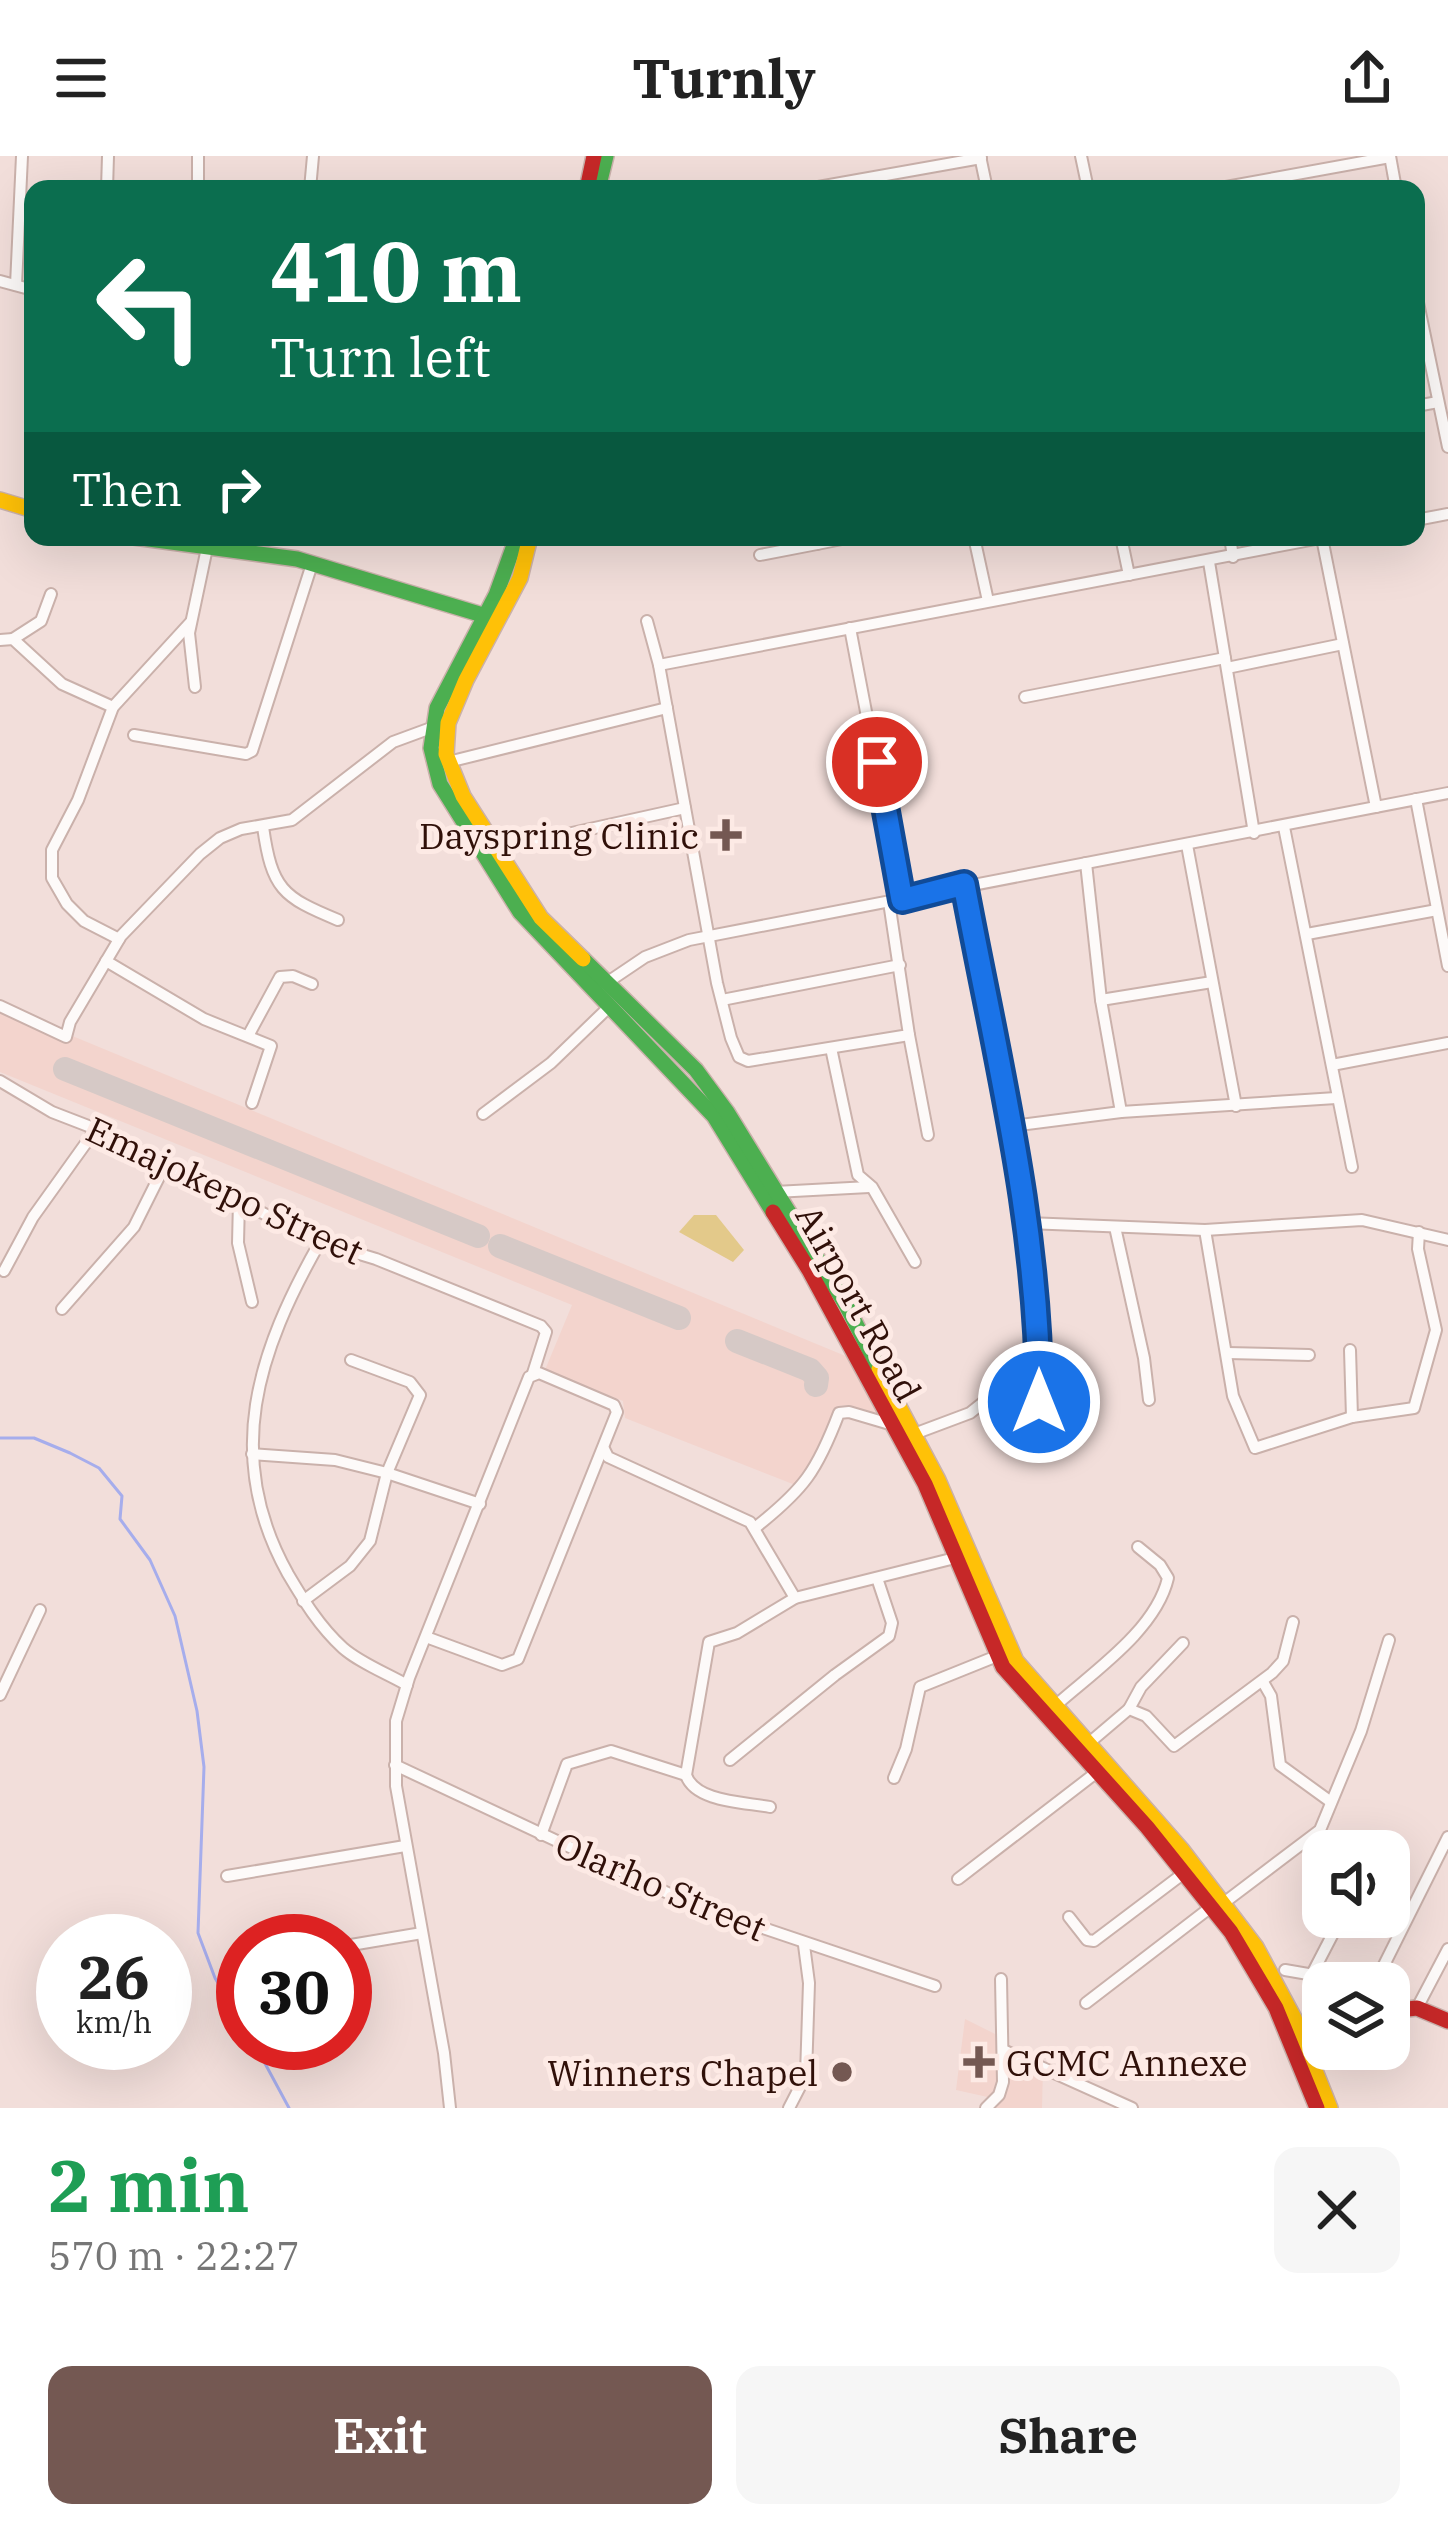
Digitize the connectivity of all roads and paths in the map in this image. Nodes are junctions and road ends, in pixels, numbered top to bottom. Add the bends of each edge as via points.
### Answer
1 (22, 156) edge
2 (1390, 156) edge
3 (981, 157) edge
4 (1289, 175) junction
5 (856, 180) edge
6 (1263, 180) edge
7 (1290, 180) edge
8 (0, 281) edge
9 (16, 285) junction
10 (24, 287) edge
11 (1425, 339) edge
12 (1438, 402) junction
13 (1425, 404) edge
14 (1448, 447) edge
15 (200, 546) edge
16 (514, 546) edge
17 (528, 546) edge
18 (794, 546) edge
19 (976, 546) edge
20 (1123, 546) edge
21 (1231, 546) edge
22 (1283, 546) edge
23 (1326, 546) edge
24 (207, 548) junction
25 (760, 555) dead end
26 (1233, 557) junction
27 (1209, 562) junction
28 (312, 564) junction
29 (1129, 575) junction
30 (51, 594) dead end
31 (988, 602) junction
32 (486, 616) junction
33 (647, 621) dead end
34 (190, 622) junction
35 (850, 628) junction
36 (3, 637) edge
37 (1343, 644) junction
38 (1226, 663) junction
39 (659, 665) junction
40 (195, 687) dead end
41 (1025, 698) dead end
42 (113, 707) junction
43 (667, 708) junction
44 (431, 728) junction
45 (134, 735) dead end
46 (448, 763) junction
47 (1448, 793) edge
48 (1416, 799) junction
49 (1376, 807) junction
50 (685, 808) junction
51 (263, 827) junction
52 (1284, 827) junction
53 (1254, 832) junction
54 (1187, 845) junction
55 (495, 850) junction
56 (1086, 862) junction
57 (964, 884) junction
58 (895, 901) junction
59 (1437, 910) junction
60 (338, 920) dead end
61 (1307, 934) junction
62 (709, 936) junction
63 (119, 939) junction
64 (106, 961) junction
65 (900, 965) junction
66 (1448, 966) edge
67 (1212, 982) junction
68 (311, 984) dead end
69 (601, 986) junction
70 (722, 1000) junction
71 (1101, 1000) junction
72 (0, 1006) edge
73 (610, 1006) junction
74 (908, 1035) junction
75 (248, 1036) junction
76 (1448, 1043) edge
77 (831, 1048) junction
78 (1332, 1064) junction
79 (5, 1085) edge
80 (1336, 1098) junction
81 (0, 1103) edge
82 (252, 1103) dead end
83 (1236, 1106) junction
84 (1121, 1112) junction
85 (483, 1114) dead end
86 (1012, 1126) junction
87 (96, 1129) junction
88 (928, 1135) dead end
89 (165, 1165) junction
90 (1352, 1167) dead end
91 (872, 1187) junction
92 (775, 1192) junction
93 (239, 1201) junction
94 (1027, 1223) junction
95 (1115, 1227) junction
96 (1205, 1230) junction
97 (1419, 1232) junction
98 (1448, 1240) edge
99 (320, 1242) junction
100 (915, 1262) dead end
101 (814, 1267) junction
102 (4, 1271) dead end
103 (252, 1301) dead end
104 (62, 1309) dead end
105 (1350, 1350) dead end
106 (1227, 1353) junction
107 (1309, 1355) dead end
108 (1039, 1358) junction
109 (351, 1360) dead end
110 (533, 1373) junction
111 (1149, 1400) dead end
112 (1352, 1417) junction
113 (893, 1425) junction
114 (914, 1434) junction
115 (1033, 1442) dead end
116 (604, 1449) junction
117 (252, 1454) junction
118 (387, 1473) junction
119 (480, 1504) junction
120 (757, 1527) junction
121 (1138, 1547) dead end
122 (955, 1558) junction
123 (877, 1579) junction
124 (795, 1598) junction
125 (303, 1601) junction
126 (40, 1610) dead end
127 (1293, 1622) dead end
128 (426, 1637) junction
129 (1389, 1640) dead end
130 (1184, 1643) dead end
131 (997, 1656) junction
132 (1263, 1682) junction
133 (407, 1685) junction
134 (0, 1695) edge
135 (1055, 1706) junction
136 (1129, 1709) junction
137 (1089, 1743) junction
138 (730, 1760) dead end
139 (395, 1766) junction
140 (1097, 1772) junction
141 (686, 1774) junction
142 (894, 1778) dead end
143 (1330, 1802) junction
144 (770, 1808) dead end
145 (541, 1835) junction
146 (1448, 1838) edge
147 (405, 1846) junction
148 (1177, 1854) junction
149 (1184, 1873) junction
150 (226, 1876) dead end
151 (958, 1879) dead end
152 (1218, 1905) junction
153 (1069, 1917) dead end
154 (422, 1933) junction
155 (372, 1941) edge
156 (804, 1945) junction
157 (1448, 1949) edge
158 (1386, 1962) edge
159 (1285, 1970) dead end
160 (1302, 1974) edge
161 (1001, 1979) dead end
162 (935, 1986) dead end
163 (1086, 2003) dead end
164 (1418, 2008) junction
165 (1410, 2009) edge
166 (1448, 2021) edge
167 (1302, 2040) edge
168 (1003, 2050) junction
169 (1314, 2070) edge
170 (450, 2108) edge
171 (789, 2108) edge
172 (986, 2108) edge
173 (1132, 2108) edge
174 (1317, 2108) edge
175 (1330, 2108) edge

1 - 9 street
2 - 4 street
3 - 5 street
4 - 6 street
4 - 7 street
8 - 9 street
9 - 10 street
11 - 12 street
12 - 13 street
12 - 14 street
15 - 24 main road
16 - 32 main road
17 - 46 main road via 520,578 455,704
18 - 25 street
19 - 31 street
20 - 29 street
21 - 26 street
22 - 26 street
23 - 37 street
24 - 28 main road
24 - 34 street
26 - 27 street
27 - 29 street
27 - 38 street
28 - 32 main road
28 - 45 street via 252,751
29 - 31 street
30 - 36 street via 41,621
31 - 35 street
32 - 44 main road
33 - 39 street
34 - 40 street
34 - 42 street
35 - 39 street
35 - 58 street
36 - 42 street via 62,684
37 - 38 street
37 - 49 street
38 - 41 street
38 - 53 street
39 - 43 street
42 - 63 street via 50,860 67,904
43 - 46 street
43 - 50 street
44 - 51 street via 393,742 292,820
44 - 69 main road, Airport Road via 443,795 504,893
46 - 55 main road, Airport Road
47 - 48 street
48 - 49 street
48 - 59 street
49 - 52 street
50 - 55 street
50 - 62 street
51 - 60 street via 286,894
51 - 63 street via 220,838
52 - 53 street
52 - 61 street
53 - 54 street
54 - 56 street
54 - 67 street
55 - 69 main road, Airport Road
56 - 57 street
56 - 71 street
57 - 58 street
57 - 86 street
58 - 62 street
58 - 65 street
59 - 61 street
59 - 66 street
61 - 78 street
62 - 69 street via 645,957
62 - 70 street
63 - 64 street
64 - 72 street via 66,1037
64 - 75 street
65 - 70 street
65 - 74 street
67 - 71 street
67 - 83 street
68 - 75 street via 280,977
69 - 73 main road, Airport Road
69 - 92 main road, Airport Road via 696,1070
70 - 77 street via 739,1057 748,1061
71 - 84 street
73 - 85 street
73 - 101 main road, Airport Road via 714,1116
74 - 77 street
74 - 88 street
75 - 82 street via 272,1050
76 - 78 street
77 - 91 street via 858,1175
78 - 80 street
79 - 81 street
79 - 87 street, Emajokepo Street
80 - 83 street
80 - 90 street
83 - 84 street
84 - 86 street
86 - 94 street
87 - 89 street, Emajokepo Street
87 - 102 street
89 - 93 street, Emajokepo Street
89 - 104 street via 134,1227
91 - 92 street
91 - 100 street
92 - 101 main road, Airport Road
93 - 99 street, Emajokepo Street
93 - 103 street via 238,1244
94 - 95 street
94 - 108 street
95 - 96 street
95 - 111 street
96 - 97 street via 1362,1220
96 - 106 street
97 - 98 street
97 - 112 street via 1436,1330 1418,1398 1414,1408
99 - 110 street, Emajokepo Street via 541,1326 545,1340
99 - 117 street via 272,1341 253,1412
101 - 113 main road, Airport Road
101 - 114 main road, Airport Road
105 - 112 street
106 - 107 street
106 - 112 street via 1233,1396 1255,1448
108 - 114 street via 970,1413
108 - 115 street
109 - 118 street via 410,1382 420,1396
110 - 116 street via 614,1405
110 - 119 street
113 - 120 street via 838,1413 800,1492
113 - 122 main road, Airport Road
114 - 135 main road, Airport Road via 1009,1648
116 - 120 street
116 - 128 street via 518,1659 502,1665
117 - 118 street
117 - 125 street via 270,1541
118 - 119 street
118 - 125 street via 370,1541
119 - 128 street
120 - 124 street
121 - 135 street via 1168,1578 1163,1598 1140,1630
122 - 123 street
122 - 131 main road, Airport Road
123 - 124 street
123 - 138 street via 889,1636
124 - 141 street via 709,1642
125 - 133 street via 346,1651
126 - 134 street
127 - 132 street via 1283,1661
128 - 133 street
129 - 143 street
130 - 136 street
131 - 140 main road, Airport Road
131 - 142 street via 920,1687
132 - 136 street via 1174,1746
132 - 143 street via 1280,1766
133 - 139 street
135 - 137 main road, Airport Road
136 - 137 street
137 - 148 main road, Airport Road
139 - 145 street, Olarho Street
139 - 147 street
140 - 148 main road, Airport Road
140 - 151 street
141 - 144 street via 700,1792
141 - 145 street via 611,1751 568,1764
143 - 152 street via 1320,1830
145 - 156 street, Olarho Street
146 - 158 street
147 - 150 street
147 - 154 street
148 - 149 main road, Airport Road
148 - 152 main road, Airport Road
149 - 152 main road, Airport Road
149 - 153 street via 1094,1941
152 - 163 street
152 - 167 main road, Airport Road via 1276,1980
152 - 174 main road, Airport Road via 1258,1973
154 - 155 street
154 - 170 street
156 - 162 street, Olarho Street
156 - 171 street via 806,2075
157 - 164 street
159 - 160 street
161 - 168 street
164 - 165 main road
164 - 166 main road
168 - 172 street via 1000,2095
168 - 173 street
169 - 175 main road, Airport Road

